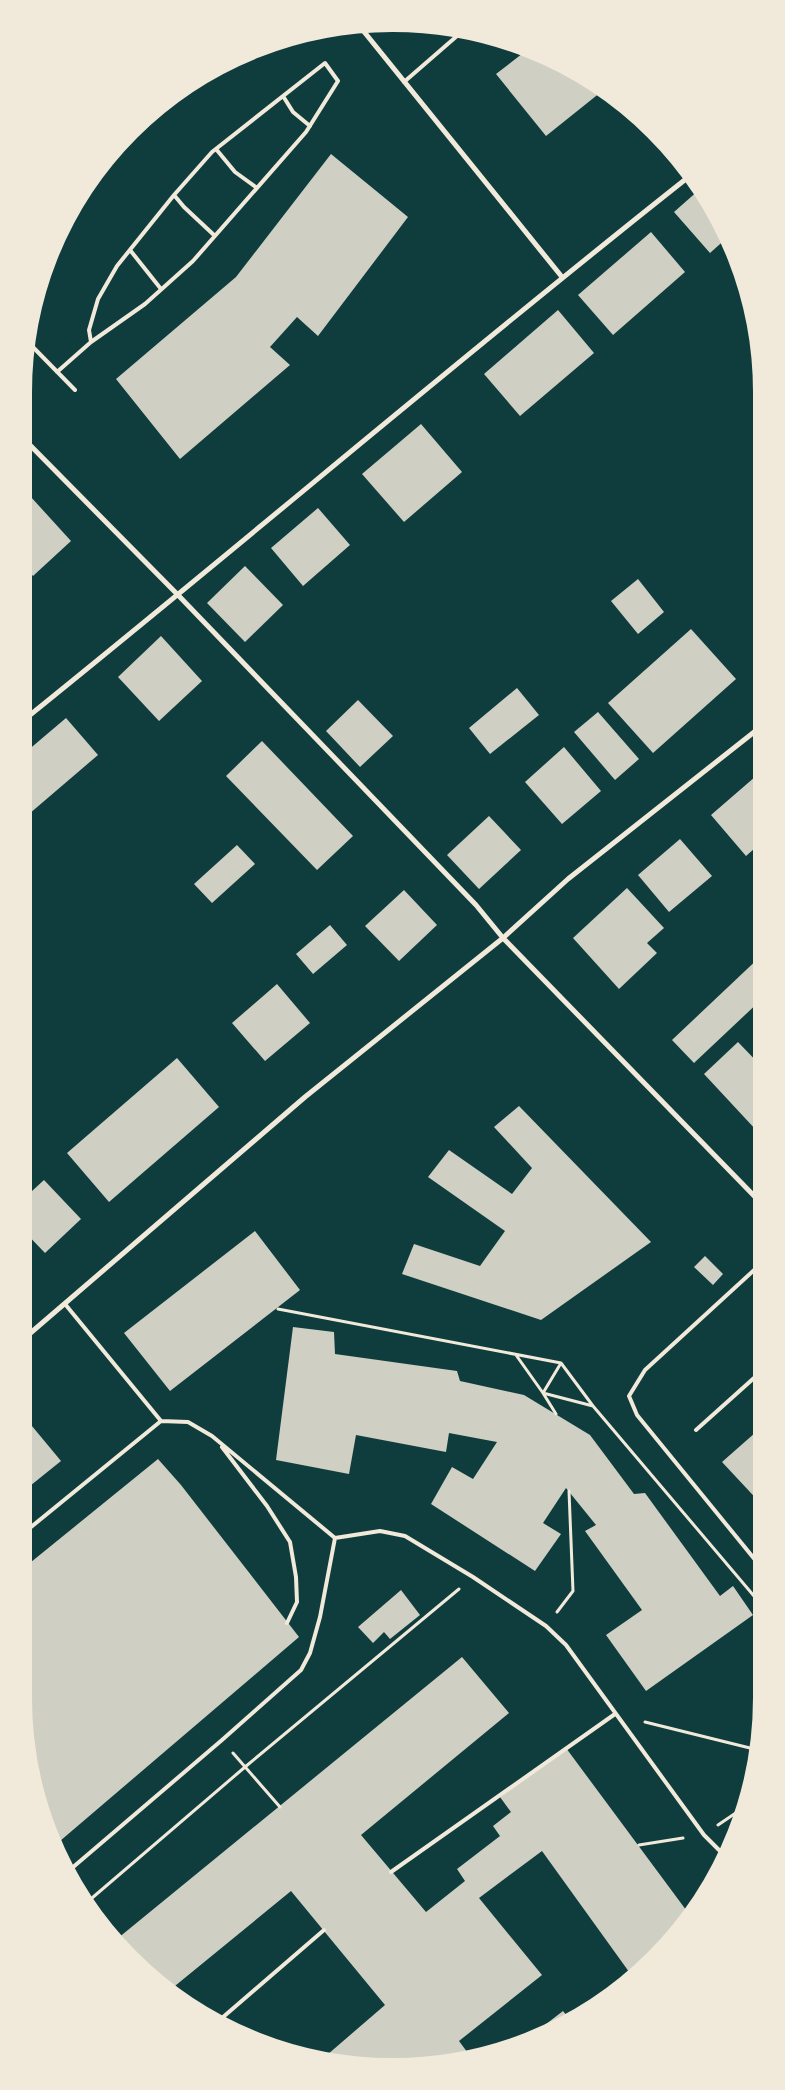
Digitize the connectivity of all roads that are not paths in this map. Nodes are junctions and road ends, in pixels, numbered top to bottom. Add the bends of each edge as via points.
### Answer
1 (363, 31) edge
2 (458, 35) edge
3 (404, 82) junction
4 (283, 96) junction
5 (310, 126) junction
6 (216, 149) junction
7 (687, 179) edge
8 (257, 188) junction
9 (174, 195) junction
10 (215, 236) junction
11 (130, 250) junction
12 (562, 277) junction
13 (161, 289) junction
14 (91, 342) junction
15 (32, 346) edge
16 (57, 372) junction
17 (75, 390) dead end
18 (29, 444) edge
19 (178, 595) junction
20 (29, 716) edge
21 (756, 731) edge
22 (503, 938) junction
23 (756, 1198) edge
24 (756, 1268) edge
25 (65, 1304) junction
26 (29, 1334) edge
27 (756, 1376) edge
28 (161, 1421) junction
29 (696, 1430) dead end
30 (219, 1442) junction
31 (29, 1529) edge
32 (335, 1538) junction
33 (756, 1561) edge
34 (287, 1623) dead end
35 (615, 1714) junction
36 (722, 1852) edge
37 (72, 1869) edge
38 (391, 1872) dead end
39 (324, 1930) dead end
40 (221, 2018) edge

1 - 3 street
2 - 3 lane
3 - 12 street
4 - 5 lane via 293,112
4 - 5 lane via 325,63 338,81
4 - 6 lane
5 - 8 lane
6 - 8 lane via 234,172
6 - 9 lane
7 - 12 street
8 - 10 lane
9 - 10 lane
9 - 11 lane
10 - 13 lane
11 - 13 lane
11 - 14 lane via 98,299 89,330
12 - 19 street
13 - 14 lane
14 - 16 lane
15 - 16 lane
16 - 17 lane
18 - 19 street
19 - 20 street
19 - 22 street via 476,905
21 - 22 street via 568,879
22 - 23 street
22 - 25 street via 304,1096
24 - 33 lane via 645,1370 629,1396 637,1415
25 - 26 street
25 - 28 lane
27 - 29 lane
28 - 30 lane via 188,1422
28 - 31 lane
30 - 32 lane
30 - 34 lane via 290,1542 297,1602
32 - 35 lane via 380,1531 405,1536 473,1577 546,1626 566,1645
32 - 37 lane via 320,1617 310,1654 301,1670
35 - 36 lane via 704,1835
35 - 38 lane
39 - 40 lane

